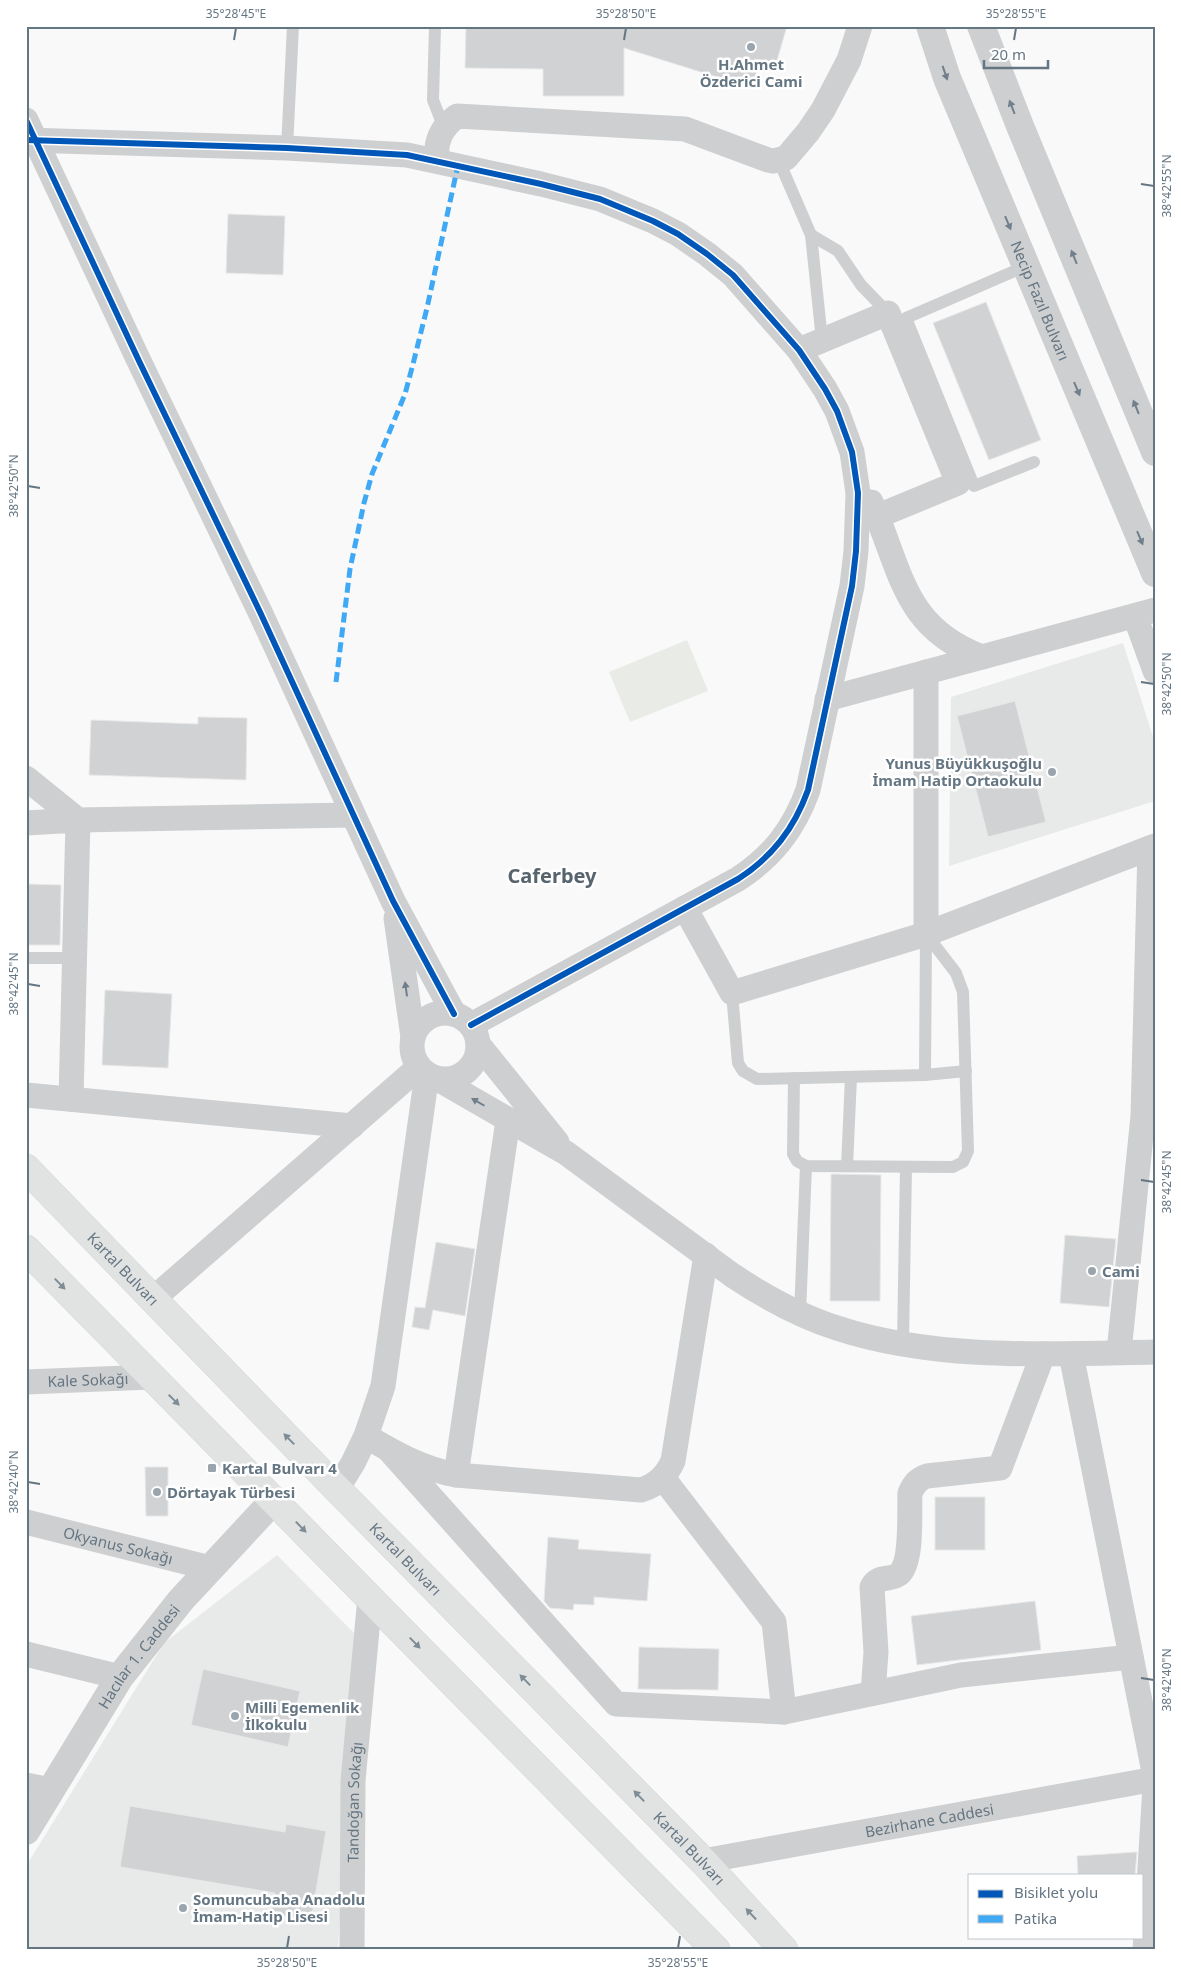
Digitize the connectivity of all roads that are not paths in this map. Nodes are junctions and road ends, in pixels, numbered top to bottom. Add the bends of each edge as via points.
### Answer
1 (293, 26) edge
2 (436, 26) edge
3 (860, 26) edge
4 (930, 26) edge
5 (981, 26) edge
6 (444, 128) junction
7 (29, 133) edge
8 (287, 148) junction
9 (437, 161) junction
10 (779, 161) junction
11 (811, 235) junction
12 (1026, 266) junction
13 (888, 313) junction
14 (822, 340) junction
15 (799, 350) junction
16 (1155, 452) edge
17 (1034, 462) dead end
18 (856, 472) junction
19 (878, 516) junction
20 (1155, 574) edge
21 (1145, 613) edge
22 (982, 657) junction
23 (1155, 671) edge
24 (926, 672) junction
25 (827, 699) junction
26 (26, 778) edge
27 (353, 815) junction
28 (78, 820) junction
29 (26, 823) edge
30 (1152, 847) edge
31 (394, 901) junction
32 (685, 908) junction
33 (926, 934) junction
34 (26, 958) edge
35 (74, 958) junction
36 (732, 993) junction
37 (468, 1028) junction
38 (413, 1037) junction
39 (966, 1071) junction
40 (428, 1073) junction
41 (925, 1075) junction
42 (851, 1077) junction
43 (794, 1078) junction
44 (26, 1095) edge
45 (71, 1099) junction
46 (508, 1120) junction
47 (352, 1126) junction
48 (566, 1153) junction
49 (806, 1166) junction
50 (847, 1166) junction
51 (906, 1167) junction
52 (26, 1168) edge
53 (26, 1249) edge
54 (706, 1255) junction
55 (153, 1299) junction
56 (800, 1314) junction
57 (903, 1343) junction
58 (1119, 1352) junction
59 (1155, 1352) edge
60 (1043, 1354) junction
61 (1071, 1354) junction
62 (151, 1377) junction
63 (27, 1386) edge
64 (366, 1436) junction
65 (388, 1450) junction
66 (456, 1475) junction
67 (663, 1478) junction
68 (337, 1489) junction
69 (274, 1500) junction
70 (26, 1522) edge
71 (210, 1568) junction
72 (370, 1597) junction
73 (26, 1654) edge
74 (1131, 1658) junction
75 (120, 1677) junction
76 (873, 1694) junction
77 (784, 1712) junction
78 (1155, 1778) edge
79 (1155, 1786) edge
80 (38, 1788) edge
81 (26, 1830) edge
82 (703, 1861) junction
83 (1151, 1915) edge
84 (352, 1950) edge
85 (716, 1950) edge
86 (784, 1950) edge
87 (1145, 1950) edge

1 - 8 lane
2 - 6 lane via 433,100
3 - 10 street via 849,60 823,110 791,153
4 -> 12 street, Necip Fazıl Bulvarı via 947,78
16 -> 5 street
6 - 9 street via 437,144
6 - 10 street via 457,116 685,129 768,160
7 - 8 street
7 - 27 street via 260,612
8 - 9 street via 407,154
9 - 15 street via 600,199 653,220 733,275
10 - 11 lane
11 - 13 lane via 838,251 861,286
11 - 14 lane
12 - 17 lane via 906,318 974,486
12 -> 20 street, Necip Fazıl Bulvarı
13 - 14 street
13 - 19 street via 958,483
14 - 15 street
15 - 18 street via 837,411
18 - 19 street
18 - 25 street via 858,522 852,586
19 - 22 street via 900,580 917,610 935,631 950,642
21 - 22 street
21 - 23 street
22 - 24 street
24 - 25 street
24 - 33 street
25 - 32 street via 808,790 786,835 752,870
26 - 28 street
27 - 28 street
27 - 31 street
28 - 29 street
28 - 35 street
30 - 33 street
30 - 58 street via 1144,1116
31 - 37 street
38 -> 31 street
32 - 36 street
32 - 37 street
33 - 36 street
33 - 39 lane via 956,972 963,992
33 - 41 lane
34 - 35 lane
35 - 45 street
36 - 43 lane via 738,1062 743,1071 757,1079
37 - 38 street via 443,1013 428,1017
37 - 40 street via 477,1054 466,1072 447,1079
37 - 48 street
38 - 40 street via 413,1053
39 - 41 lane
39 - 51 lane via 968,1151 963,1162 953,1167
46 -> 40 street
40 - 47 street
40 - 64 street via 388,1362
41 - 42 lane
42 - 43 lane
42 - 50 lane
43 - 49 lane via 793,1154
44 - 45 street
45 - 47 street
46 - 48 street
46 - 66 street
47 - 55 street
48 - 54 street
49 - 50 lane
49 - 56 lane
50 - 51 lane
51 - 57 lane
52 - 55 main road, Kartal Bulvarı
53 -> 62 main road
54 - 56 street via 760,1293
54 - 67 street via 675,1450
68 -> 55 main road, Kartal Bulvarı
56 - 57 street via 863,1336
57 - 60 street via 984,1352
58 - 59 street
58 - 61 street
60 - 61 street
60 - 76 street via 1000,1468 927,1476 917,1481 910,1492 907,1562 895,1577 881,1579 872,1588 876,1652
61 - 74 street
62 - 63 street, Kale Sokağı
62 -> 69 main road
64 - 65 street
64 - 68 street
65 - 66 street via 436,1472
65 - 77 street via 616,1704
66 - 67 street via 641,1490
67 - 77 street via 774,1622
82 -> 68 main road, Kartal Bulvarı
69 - 71 street, Hacılar 1. Caddesi
69 -> 72 main road
70 - 71 street, Okyanus Sokağı
71 - 75 street, Hacılar 1. Caddesi
72 - 84 street, Tandoğan Sokağı via 353,1781
72 -> 85 main road
73 - 75 street
74 - 76 street via 960,1675
74 - 78 street
75 - 80 street, Hacılar 1. Caddesi
76 - 77 street
78 - 82 street, Bezirhane Caddesi
79 - 83 street
80 - 81 street, Hacılar 1. Caddesi
86 -> 82 main road, Kartal Bulvarı
83 - 87 street

